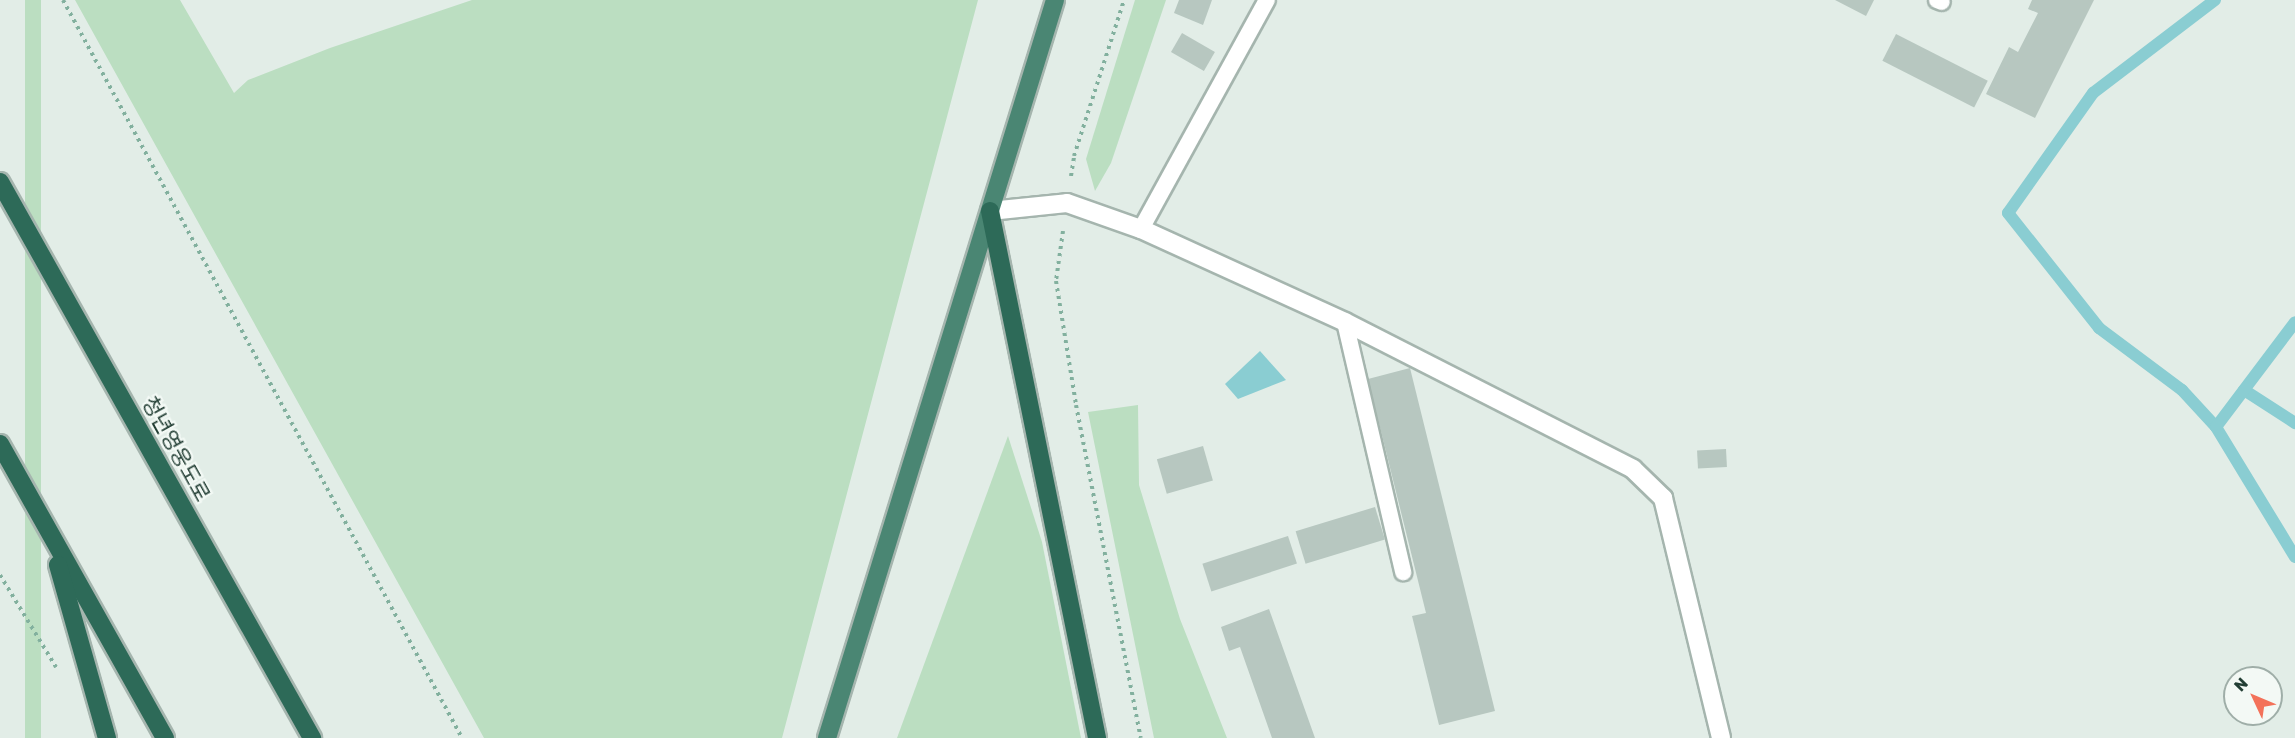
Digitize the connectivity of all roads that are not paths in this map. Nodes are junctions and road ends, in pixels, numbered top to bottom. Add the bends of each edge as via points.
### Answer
1 (1055, 0) edge
2 (1267, 0) edge
3 (0, 182) edge
4 (990, 211) junction
5 (1141, 228) junction
6 (1345, 322) junction
7 (0, 444) edge
8 (50, 537) junction
9 (1403, 572) dead end
10 (106, 738) edge
11 (165, 738) edge
12 (312, 738) edge
13 (827, 738) edge
14 (1097, 738) edge
15 (1721, 738) edge

1 - 4 highway
2 - 5 lane
3 - 12 highway, 청년영웅도로
4 - 5 street via 1067,203
4 - 13 highway
4 - 14 highway
5 - 6 street
6 - 9 lane
6 - 15 street via 1633,469 1663,498
7 - 8 highway
8 - 10 highway
8 - 11 highway

